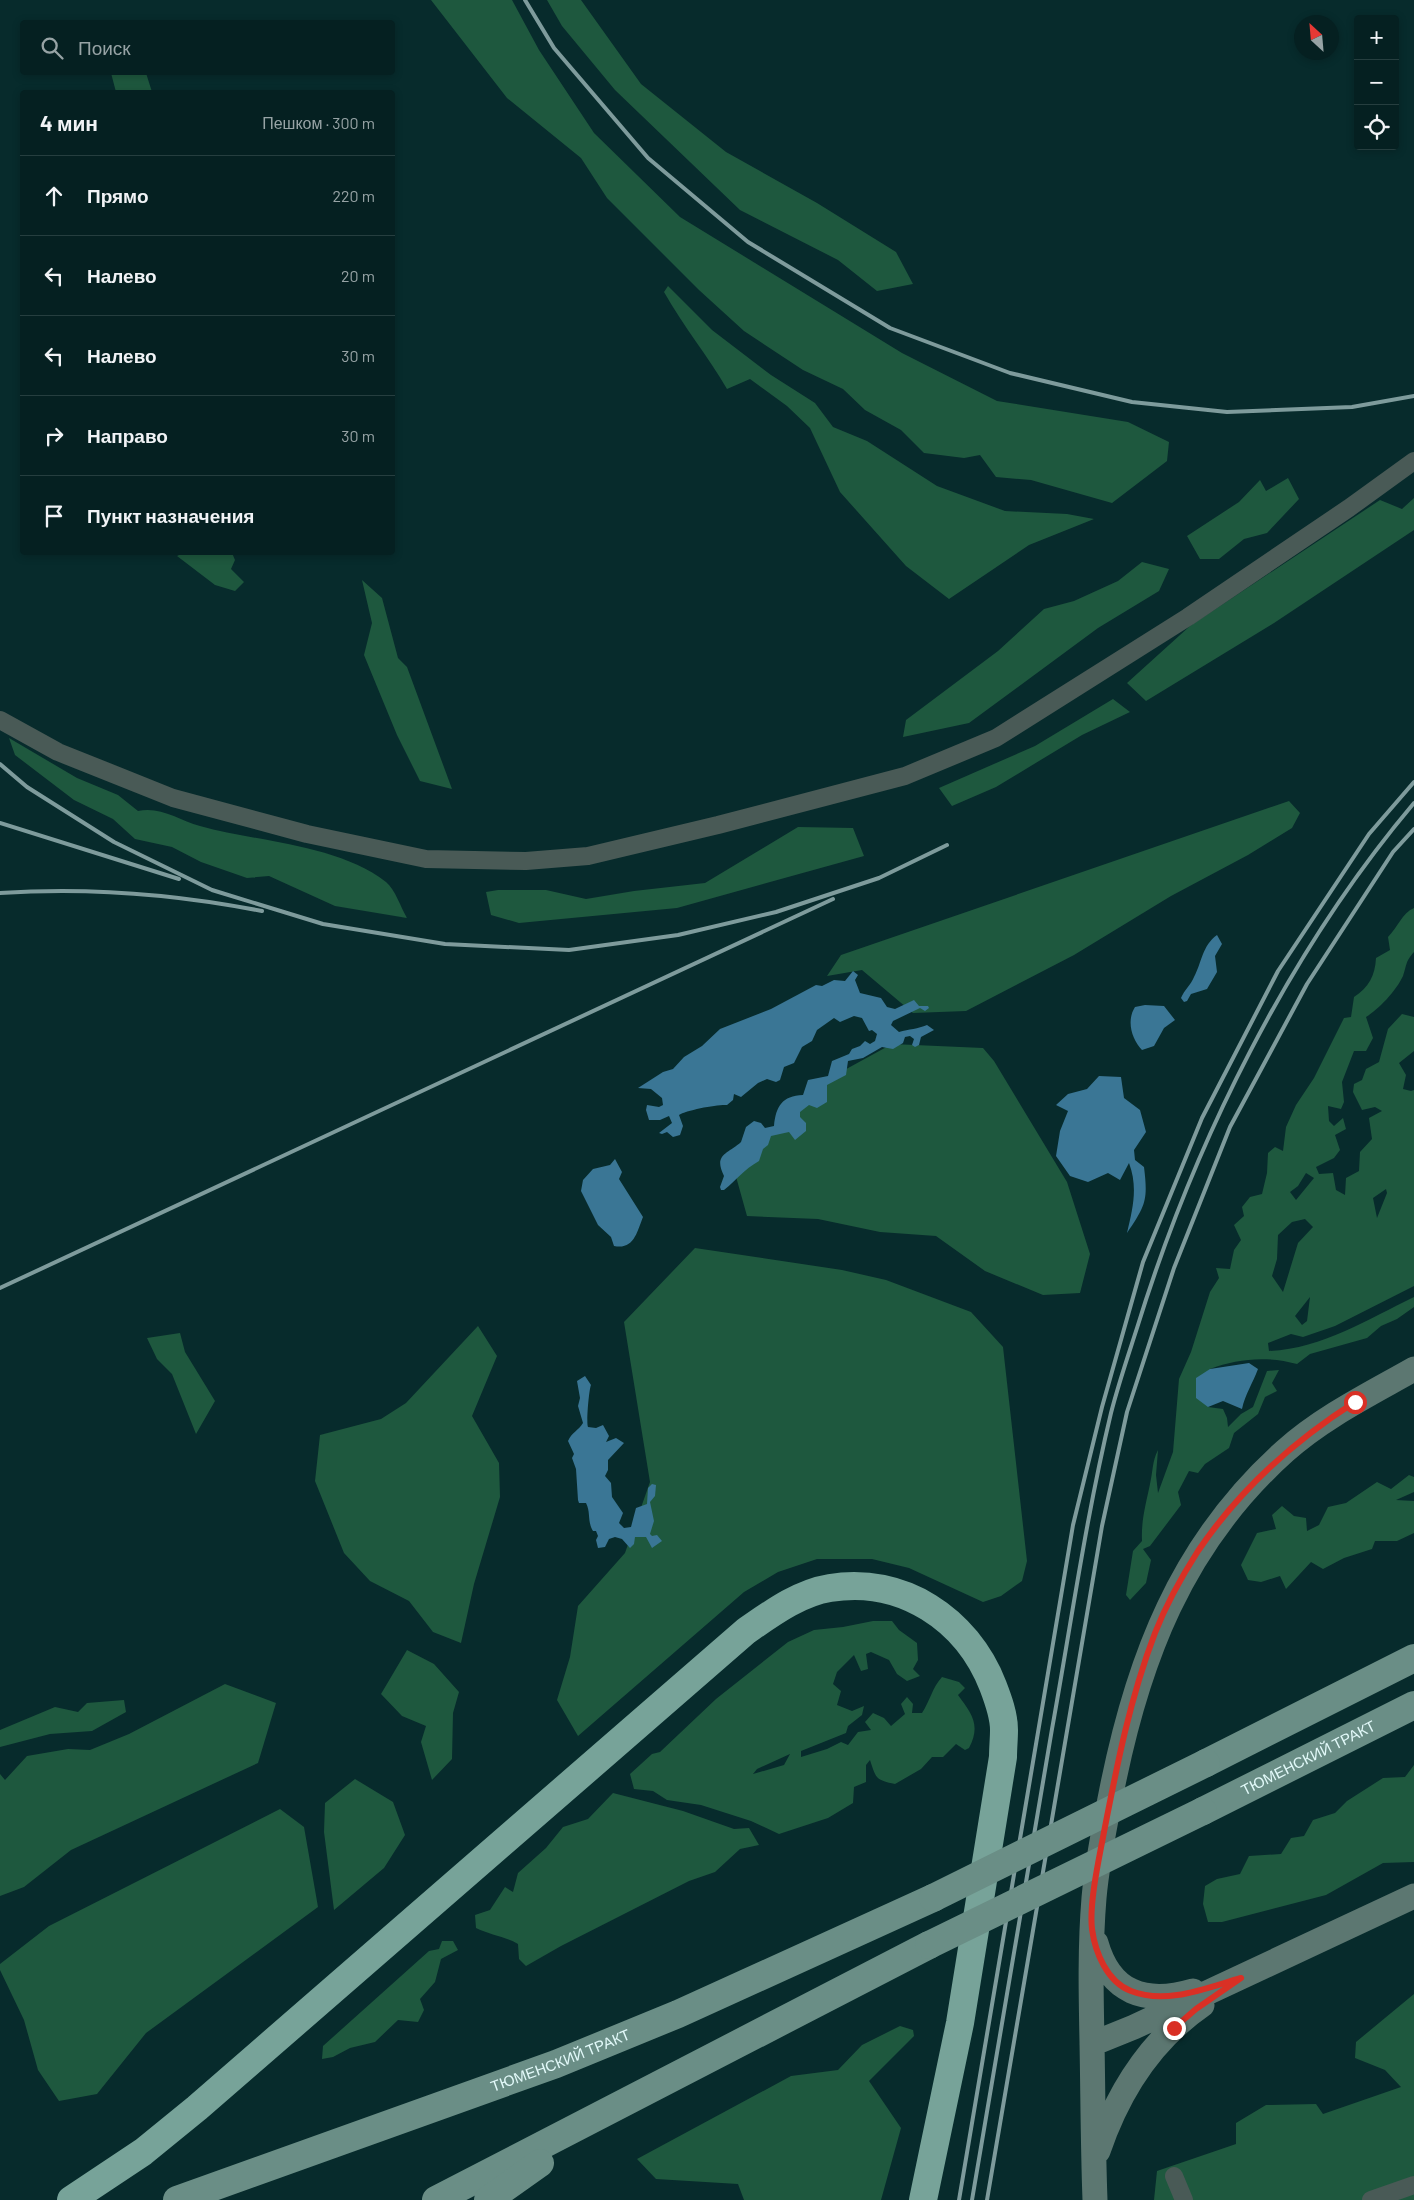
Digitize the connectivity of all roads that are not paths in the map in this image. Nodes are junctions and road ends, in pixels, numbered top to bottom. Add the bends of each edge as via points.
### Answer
1 (1414, 461) edge
2 (0, 720) edge
3 (1414, 1369) edge
4 (1414, 1658) edge
5 (1414, 1705) edge
6 (1414, 1896) edge
7 (1092, 1928) junction
8 (1241, 1978) junction
9 (1092, 2044) junction
10 (637, 2098) junction
11 (317, 2151) junction
12 (1094, 2164) junction
13 (1174, 2176) dead end
14 (1414, 2185) edge
15 (72, 2200) edge
16 (178, 2200) edge
17 (204, 2200) edge
18 (436, 2200) edge
19 (488, 2200) edge
20 (923, 2200) edge
21 (1095, 2200) edge
22 (1184, 2200) edge
23 (1371, 2200) edge

1 - 2 street via 1188,617 996,738 905,776 588,856 526,861 426,859 307,834 173,798 58,752
3 - 7 main road via 1346,1407 1286,1450 1226,1513 1198,1552 1156,1633 1124,1728 1099,1858
4 - 11 main road, ТЮМЕНСКИЙ ТРАКТ, bridge via 933,1898 669,2018 556,2064
5 - 10 main road, ТЮМЕНСКИЙ ТРАКТ, bridge via 930,1945
6 - 8 main road
7 - 8 main road via 1101,1960 1112,1979 1129,1991 1154,1996 1183,1994
7 - 9 main road
8 - 9 main road
8 - 12 main road via 1196,2009 1153,2048 1118,2100
9 - 12 main road
10 - 18 main road
10 - 19 main road
11 - 16 main road, ТЮМЕНСКИЙ ТРАКТ
11 - 17 main road
12 - 21 main road
13 - 22 street
14 - 23 street
15 - 20 highway via 143,2152 198,2108 746,1631 799,1598 829,1588 860,1585 909,1596 935,1610 957,1629 988,1673 999,1701 1004,1729 1003,1757 960,2023

